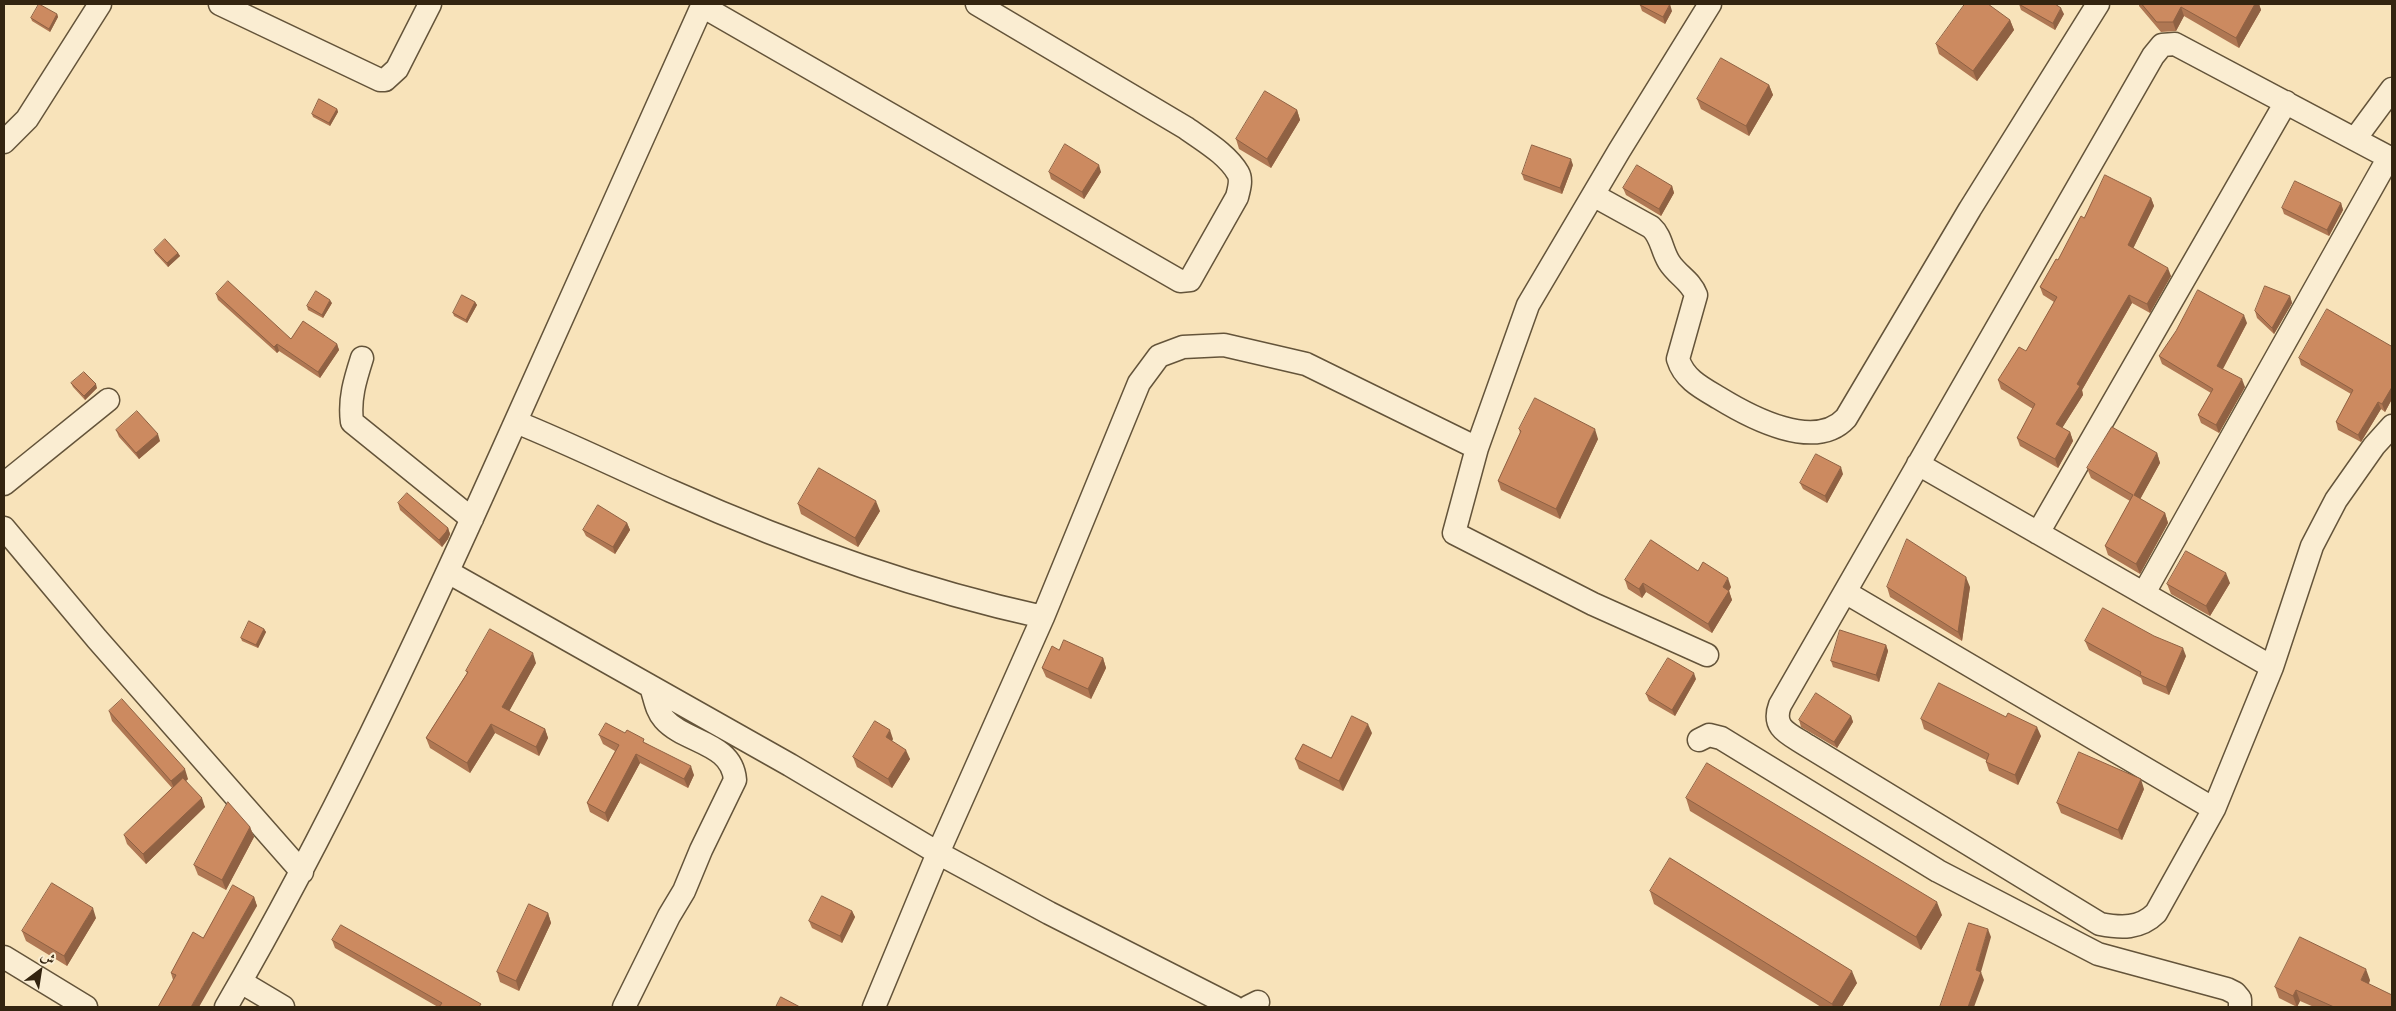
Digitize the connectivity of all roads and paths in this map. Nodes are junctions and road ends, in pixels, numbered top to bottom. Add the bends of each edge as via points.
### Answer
1 (100, 4) edge
2 (220, 4) edge
3 (430, 4) edge
4 (977, 4) edge
5 (1710, 4) edge
6 (2098, 4) edge
7 (702, 5) edge
8 (2392, 89) edge
9 (2286, 102) junction
10 (2355, 139) junction
11 (4, 142) edge
12 (2391, 158) edge
13 (1593, 195) junction
14 (362, 358) dead end
15 (108, 400) dead end
16 (516, 422) junction
17 (2392, 426) edge
18 (1477, 448) junction
19 (1918, 464) junction
20 (4, 484) edge
21 (472, 519) junction
22 (4, 528) edge
23 (2038, 533) junction
24 (448, 572) junction
25 (1845, 592) junction
26 (2144, 593) junction
27 (1042, 617) junction
28 (1707, 655) dead end
29 (2272, 667) junction
30 (652, 687) junction
31 (1699, 740) dead end
32 (2214, 809) junction
33 (938, 853) junction
34 (302, 872) junction
35 (4, 957) edge
36 (241, 982) junction
37 (86, 1007) edge
38 (226, 1007) edge
39 (284, 1007) edge
40 (624, 1007) edge
41 (874, 1007) edge
42 (1234, 1007) edge
43 (2240, 1007) edge

1 - 11 street via 27,119
2 - 3 street via 380,80 385,80 397,69
4 - 7 street via 1186,128 1219,151 1238,174 1237,197 1190,280 1180,281
5 - 13 street
6 - 13 street via 1839,426 1807,432 1770,426 1692,381 1681,369 1678,359 1696,295 1693,287 1678,275 1658,234 1651,227
7 - 16 street
8 - 10 street
9 - 10 street
9 - 19 street via 2175,44 2162,45
9 - 23 street
10 - 12 street
12 - 26 street
13 - 18 street via 1528,305
14 - 21 street via 353,387 352,422
15 - 20 street
16 - 21 street
16 - 27 street via 671,491 886,575 982,604
17 - 29 street via 2336,500 2312,546
18 - 27 street via 1306,364 1224,345 1183,347 1159,356 1139,383
18 - 28 street via 1454,533 1592,604
19 - 23 street
19 - 25 street
21 - 24 street
22 - 34 street
23 - 26 street
24 - 30 street
24 - 34 street
25 - 32 street
25 - 32 street via 1780,705 1776,719 1778,725 2100,924 2130,926 2146,923 2156,914
26 - 29 street
27 - 33 street
29 - 32 street
30 - 33 street
30 - 40 street via 663,718 728,759 735,771 735,780 684,891 668,916
31 - 43 street via 1709,735 1721,738 1938,870 2098,954 2227,988 2240,999
33 - 41 street
33 - 42 street
34 - 36 street
35 - 37 street
36 - 38 street
36 - 39 street

